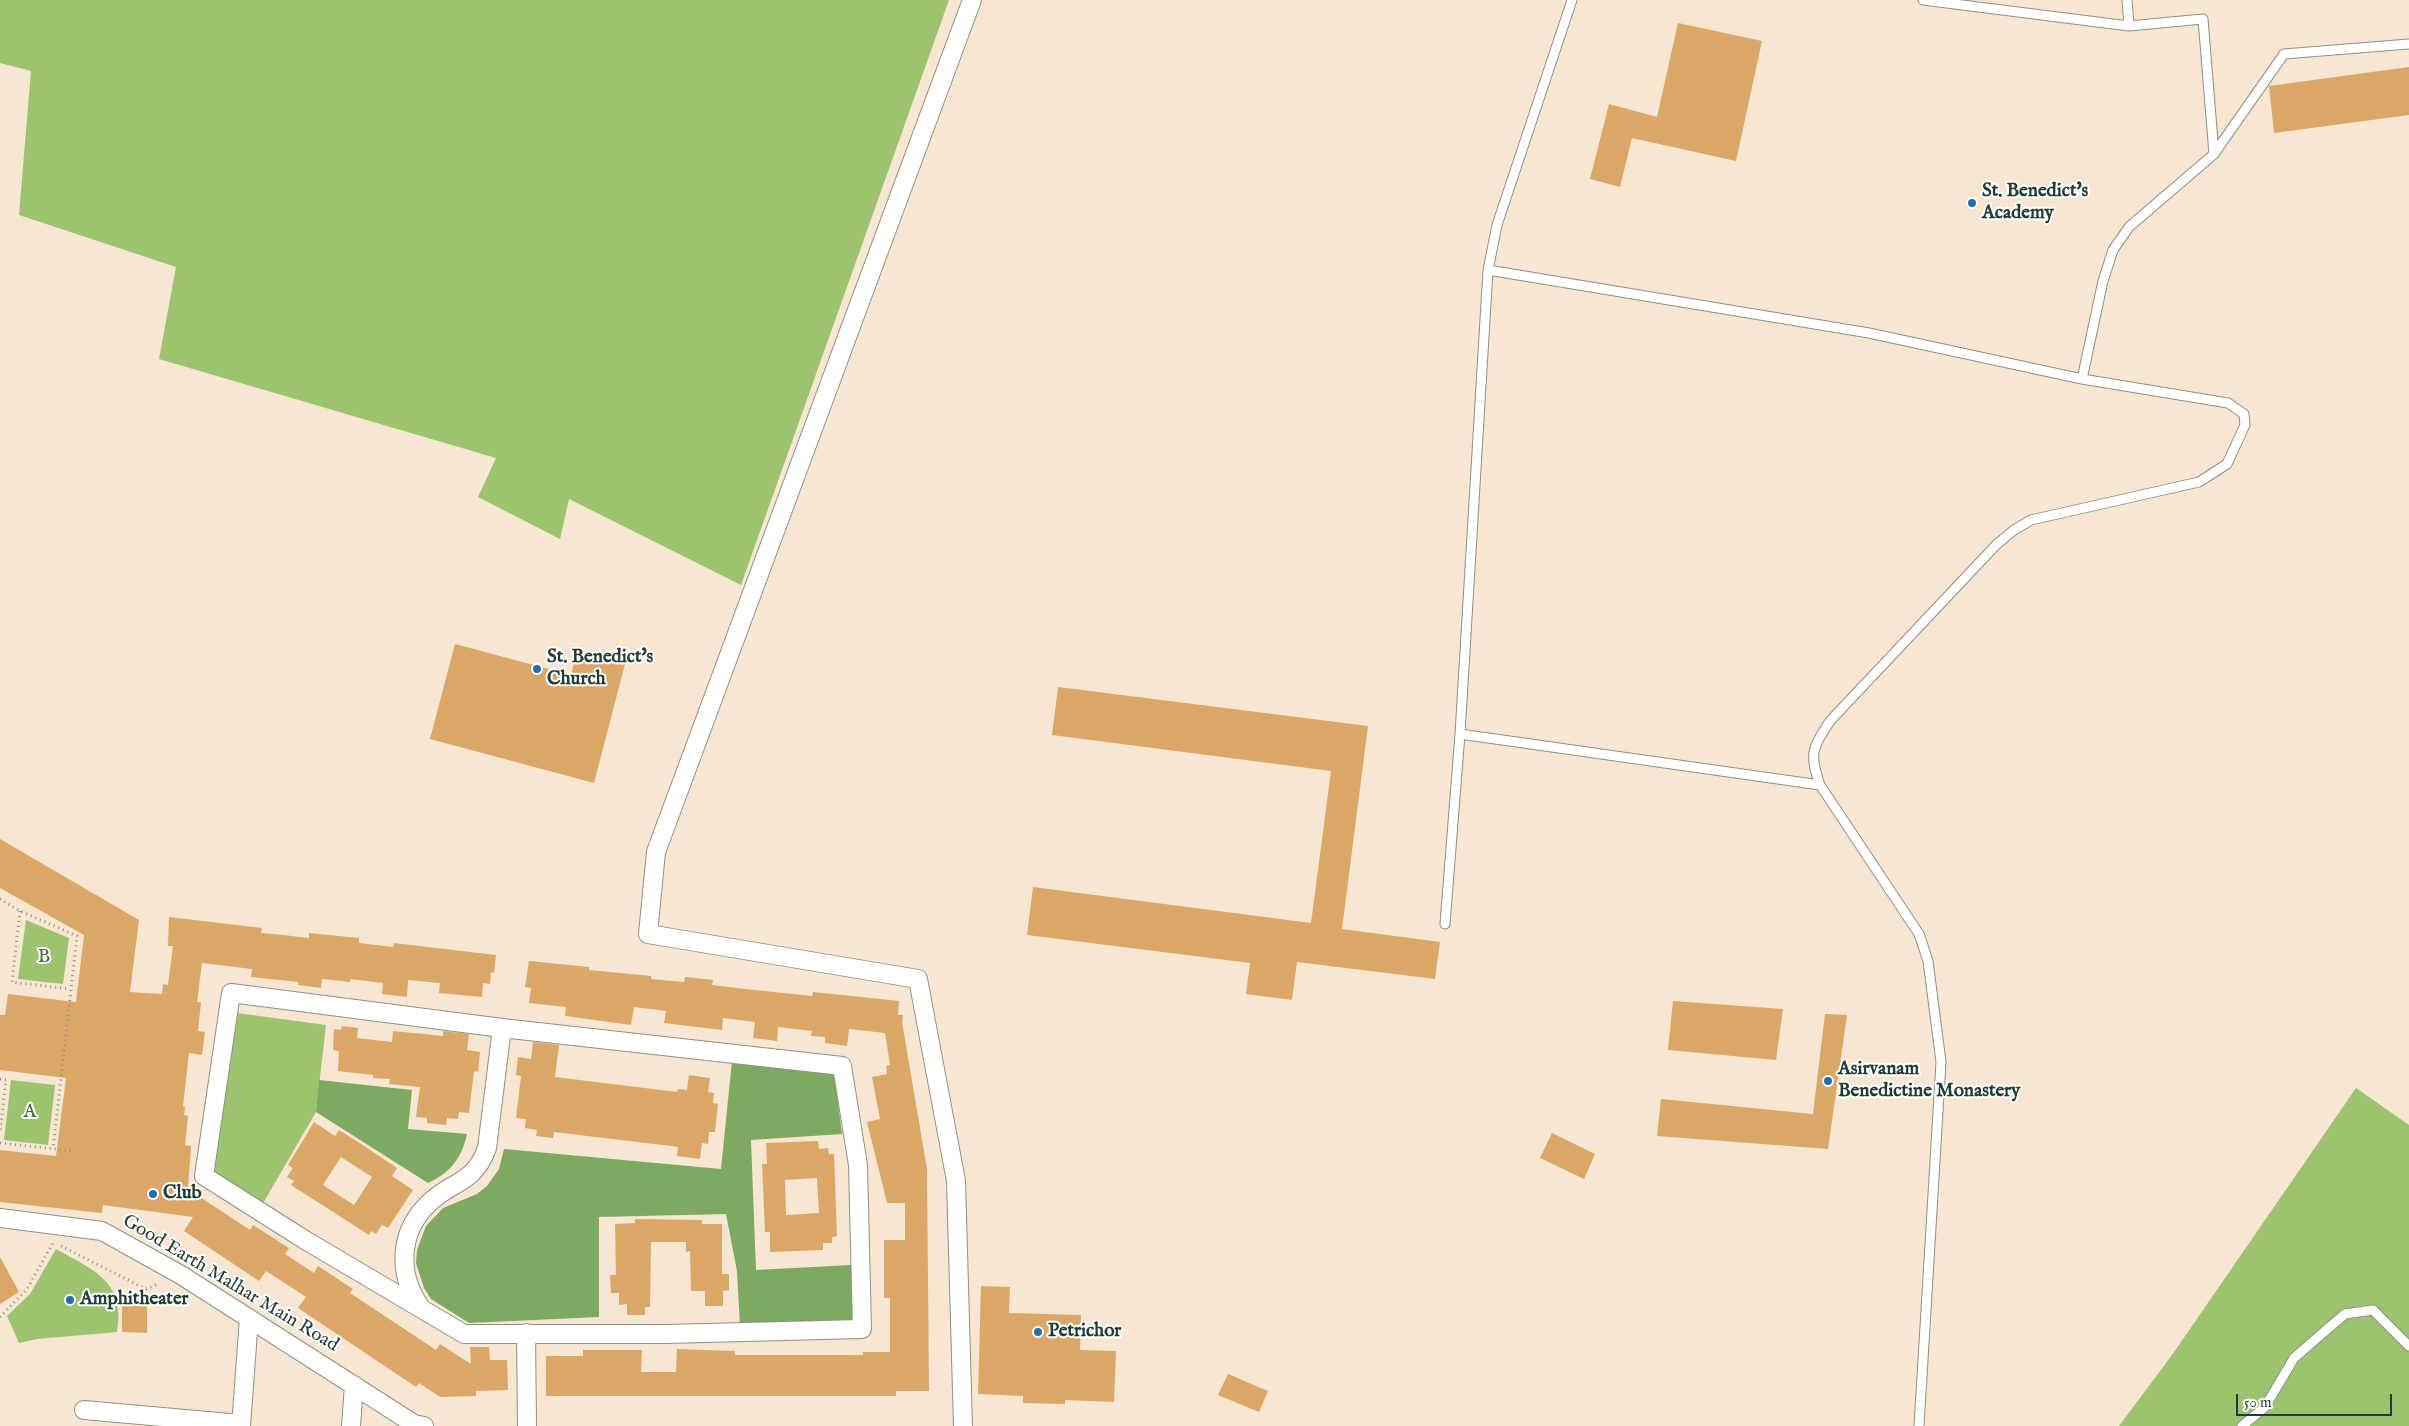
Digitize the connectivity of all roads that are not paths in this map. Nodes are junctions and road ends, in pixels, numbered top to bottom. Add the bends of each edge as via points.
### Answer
1 (972, 0) edge
2 (1572, 0) edge
3 (1923, 0) edge
4 (2127, 0) edge
5 (2129, 26) junction
6 (2409, 44) edge
7 (2214, 154) junction
8 (1488, 270) junction
9 (2082, 379) junction
10 (1460, 734) junction
11 (1820, 786) junction
12 (1445, 924) dead end
13 (502, 1028) junction
14 (0, 1218) edge
15 (423, 1310) junction
16 (249, 1318) junction
17 (526, 1333) junction
18 (2409, 1346) edge
19 (354, 1385) junction
20 (84, 1410) dead end
21 (241, 1425) edge
22 (352, 1426) edge
23 (424, 1426) edge
24 (526, 1426) edge
25 (964, 1426) edge
26 (1919, 1426) edge
27 (2242, 1426) edge

1 - 25 street via 656,852 648,934 918,979 956,1181
2 - 8 lane via 1497,225
3 - 5 lane
4 - 5 lane
5 - 7 lane via 2203,19
6 - 7 lane via 2284,54
7 - 9 lane via 2130,227 2113,250
8 - 9 lane via 1869,333
8 - 10 lane
9 - 11 lane via 2228,404 2244,414 2245,425 2227,464 2199,482 2031,520 1996,545 1830,721 1814,746 1813,765
10 - 11 lane
10 - 12 lane
11 - 26 lane via 1919,934 1928,961 1942,1062
13 - 15 street via 483,1159 470,1176 427,1204 410,1230 405,1245 404,1266 409,1286
13 - 15 street via 231,994 204,1176
13 - 17 street via 842,1066 858,1165 862,1329 667,1334
14 - 16 street, Good Earth Malhar Main Road via 102,1231
15 - 17 street via 464,1334
16 - 19 street, Good Earth Malhar Main Road
16 - 21 street
17 - 24 street
18 - 27 lane via 2373,1310 2345,1314 2294,1358 2265,1407
19 - 22 street
19 - 23 street, Good Earth Malhar Main Road via 414,1424
20 - 21 street

